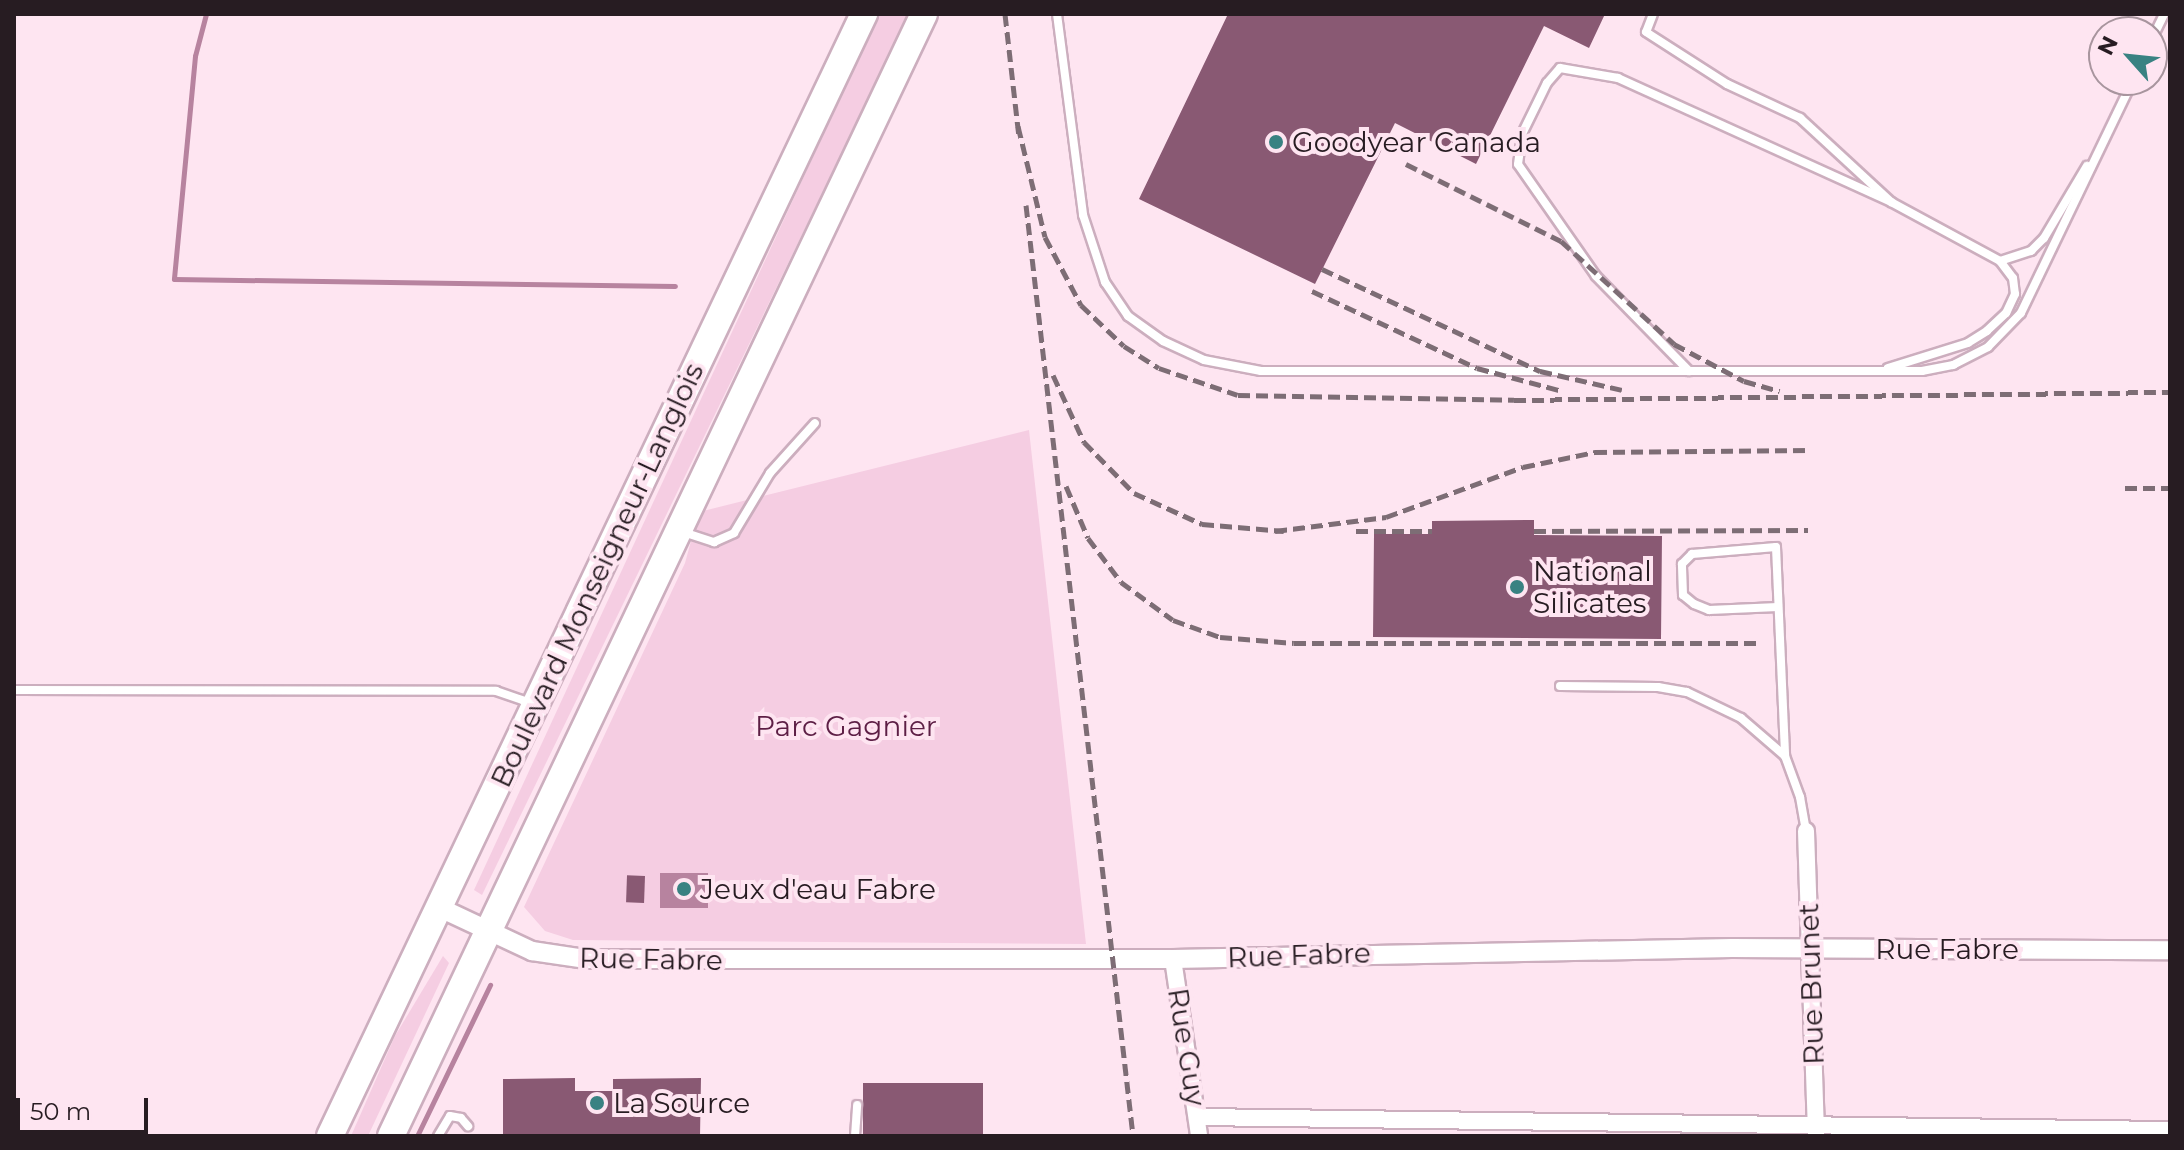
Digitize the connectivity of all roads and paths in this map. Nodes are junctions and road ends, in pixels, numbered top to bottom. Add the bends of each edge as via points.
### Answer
1 (864, 14) edge
2 (924, 14) edge
3 (1057, 14) edge
4 (1653, 14) edge
5 (2125, 96) edge
6 (2111, 126) junction
7 (1891, 202) junction
8 (2000, 261) junction
9 (1689, 371) junction
10 (1878, 371) junction
11 (815, 423) dead end
12 (679, 530) junction
13 (1778, 607) junction
14 (1560, 686) dead end
15 (14, 690) edge
16 (535, 705) junction
17 (1785, 756) junction
18 (1806, 831) joint
19 (438, 907) junction
20 (488, 931) junction
21 (1810, 948) junction
22 (2170, 950) edge
23 (1173, 959) junction
24 (857, 1105) dead end
25 (1198, 1117) junction
26 (468, 1126) dead end
27 (1816, 1129) edge
28 (2170, 1130) edge
29 (330, 1136) edge
30 (391, 1136) edge
31 (438, 1136) edge
32 (855, 1136) edge
33 (1199, 1136) edge

1 - 16 highway, Boulevard Monseigneur-Langlois
2 - 12 highway, Boulevard Monseigneur-Langlois
3 - 9 lane via 1088,243 1128,316 1163,341 1204,360 1261,371
4 - 7 lane via 1646,32 1727,84 1800,118
5 - 6 lane
6 - 8 lane via 2044,238 2031,251
6 - 10 lane via 2035,288 2010,327 1988,347 1953,365
7 - 8 lane
7 - 9 lane via 1618,78 1560,68 1522,134 1518,164 1596,276
8 - 10 lane via 2013,278 2015,294 2006,313 1987,331 1968,343
9 - 10 lane
11 - 12 lane via 770,473 728,538 714,542
12 - 20 highway, Boulevard Monseigneur-Langlois
13 - 13 lane via 1776,547 1692,554 1682,564 1683,595 1709,610
13 - 17 lane
14 - 17 lane via 1687,692 1741,718
15 - 16 lane via 496,691
16 - 19 highway, Boulevard Monseigneur-Langlois
17 - 18 lane
18 - 21 street, Rue Brunet
19 - 20 street, Rue Fabre
19 - 29 highway, Boulevard Monseigneur-Langlois
20 - 23 street, Rue Fabre via 532,951 586,959
20 - 30 highway, Boulevard Monseigneur-Langlois
21 - 22 street, Rue Fabre
21 - 23 street, Rue Fabre
21 - 27 street, Rue Brunet
23 - 25 street, Rue Guy
24 - 32 lane
25 - 27 street
25 - 33 street, Rue Guy
26 - 31 lane via 450,1116
27 - 28 street

